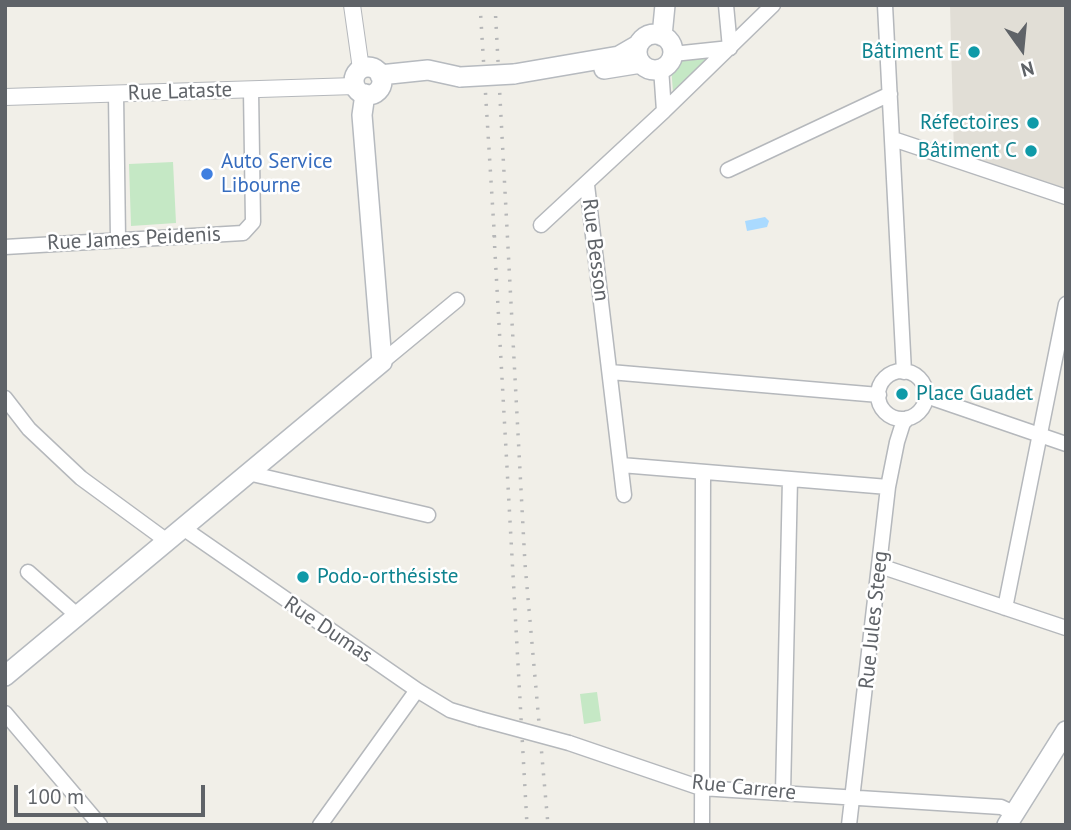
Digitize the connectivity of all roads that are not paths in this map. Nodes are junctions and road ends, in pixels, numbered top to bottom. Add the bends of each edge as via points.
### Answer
1 (352, 5) edge
2 (665, 5) edge
3 (726, 5) edge
4 (773, 5) edge
5 (885, 5) edge
6 (662, 36) junction
7 (730, 48) junction
8 (640, 54) junction
9 (667, 61) junction
10 (369, 82) junction
11 (251, 90) junction
12 (116, 94) junction
13 (890, 94) junction
14 (5, 97) edge
15 (664, 111) junction
16 (893, 139) junction
17 (728, 170) dead end
18 (586, 185) junction
19 (1066, 197) edge
20 (541, 225) dead end
21 (118, 239) junction
22 (5, 247) edge
23 (457, 300) dead end
24 (1066, 304) edge
25 (1060, 356) edge
26 (382, 362) junction
27 (610, 372) junction
28 (904, 372) junction
29 (878, 395) junction
30 (926, 396) junction
31 (5, 398) edge
32 (908, 418) junction
33 (1039, 435) junction
34 (1066, 444) edge
35 (621, 465) junction
36 (703, 472) junction
37 (248, 473) junction
38 (790, 479) junction
39 (888, 487) junction
40 (625, 495) dead end
41 (428, 515) dead end
42 (183, 528) junction
43 (167, 541) junction
44 (880, 566) junction
45 (28, 572) dead end
46 (1005, 608) junction
47 (78, 616) junction
48 (1066, 628) edge
49 (5, 677) edge
50 (416, 690) junction
51 (5, 713) edge
52 (481, 719) joint
53 (1066, 731) edge
54 (701, 788) junction
55 (783, 793) junction
56 (852, 797) junction
57 (1011, 819) edge
58 (100, 825) edge
59 (320, 825) edge
60 (702, 825) edge
61 (849, 825) edge

1 - 10 street
2 - 6 main road
3 - 7 street
4 - 7 street, Rue Besson
5 - 13 street
6 - 8 main road via 651,34
6 - 9 main road via 670,43
7 - 9 street
7 - 15 street, Rue Besson
8 - 9 main road via 650,69
8 - 10 main road, Rue Lataste, bridge via 514,74 460,77 428,71
9 - 15 street
10 - 11 street, Rue Lataste
10 - 26 main road via 362,115
11 - 12 street, Rue Lataste
11 - 21 street, Rue James Peidenis via 253,222 243,233
12 - 14 street, Rue Lataste
12 - 21 street
13 - 16 street
13 - 17 street
15 - 18 street, Rue Besson
16 - 19 street
16 - 28 street
18 - 20 street
18 - 27 street, Rue Besson
21 - 22 street, Rue James Peidenis
23 - 26 street
24 - 25 street
25 - 33 street
26 - 37 main road
27 - 29 street
27 - 35 street, Rue Besson
28 - 29 street via 889,376
28 - 30 street via 922,382
29 - 32 street via 890,416
30 - 32 street via 921,411
30 - 33 street
31 - 43 street via 29,429 81,478
32 - 39 street, Rue Jules Steeg via 899,435
33 - 34 street
33 - 46 street
35 - 36 street
35 - 40 street, Rue Besson
36 - 38 street
36 - 54 street
37 - 41 street
37 - 42 main road
38 - 39 street
38 - 55 street
39 - 44 street, Rue Jules Steeg
42 - 43 main road
42 - 50 street, Rue Dumas
43 - 47 main road
44 - 46 street
44 - 56 street, Rue Jules Steeg
45 - 47 street
46 - 48 street
47 - 49 main road
50 - 52 street, Rue Dumas
50 - 59 street
51 - 58 street
52 - 54 street, Rue Carrere, bridge
53 - 57 main road
54 - 55 street, Rue Carrere
54 - 60 street
55 - 56 street, Rue Carrere
56 - 57 street, Rue Carrere via 1001,807
56 - 61 street, Rue Jules Steeg

